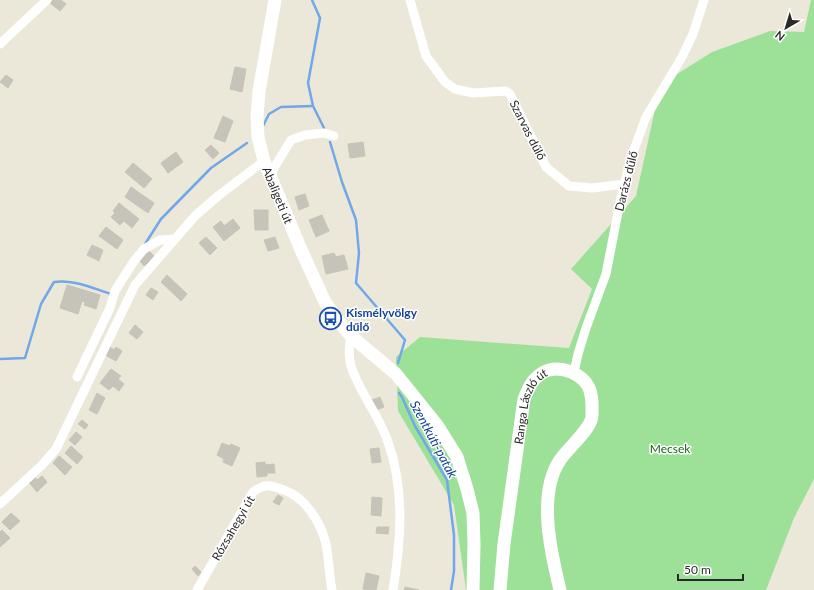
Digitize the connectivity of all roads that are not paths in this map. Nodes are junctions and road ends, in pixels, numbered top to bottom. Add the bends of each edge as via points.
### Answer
1 (47, 0) edge
2 (275, 0) edge
3 (410, 0) edge
4 (704, 0) edge
5 (0, 44) edge
6 (334, 136) dead end
7 (264, 162) junction
8 (271, 178) junction
9 (624, 184) junction
10 (175, 239) junction
11 (351, 336) junction
12 (574, 372) junction
13 (77, 377) dead end
14 (0, 504) edge
15 (197, 590) edge
16 (332, 590) edge
17 (393, 590) edge
18 (473, 590) edge
19 (500, 590) edge
20 (560, 590) edge

1 - 5 street
2 - 7 main road, Abaligeti út via 258,97 257,127
3 - 9 street, Szarvas dűlő via 426,56 445,82 455,89 473,93 506,91 510,94 546,167 569,186 592,188
4 - 9 street, Darázs dűlő via 682,57 646,117
6 - 8 street via 324,133 291,140 274,168
7 - 8 main road, Abaligeti út
7 - 10 street via 218,196 195,216
8 - 11 main road, Abaligeti út via 325,302
9 - 12 street, Darázs dűlő via 606,274 586,328
10 - 13 street via 160,240 144,249 134,262 115,292
10 - 14 street via 135,285 56,449
11 - 17 street via 351,365 388,442 400,498 398,563
11 - 18 main road, Abaligeti út via 396,374 432,419 457,457 473,513
12 - 19 main road, Ranga László út via 548,370 535,378 524,399
12 - 20 main road, Ranga László út via 588,387 592,396 592,419 560,460 550,484 550,541
15 - 16 street, Rózsahegyi út via 253,492 263,486 272,486 287,491 303,503 317,521 326,544

